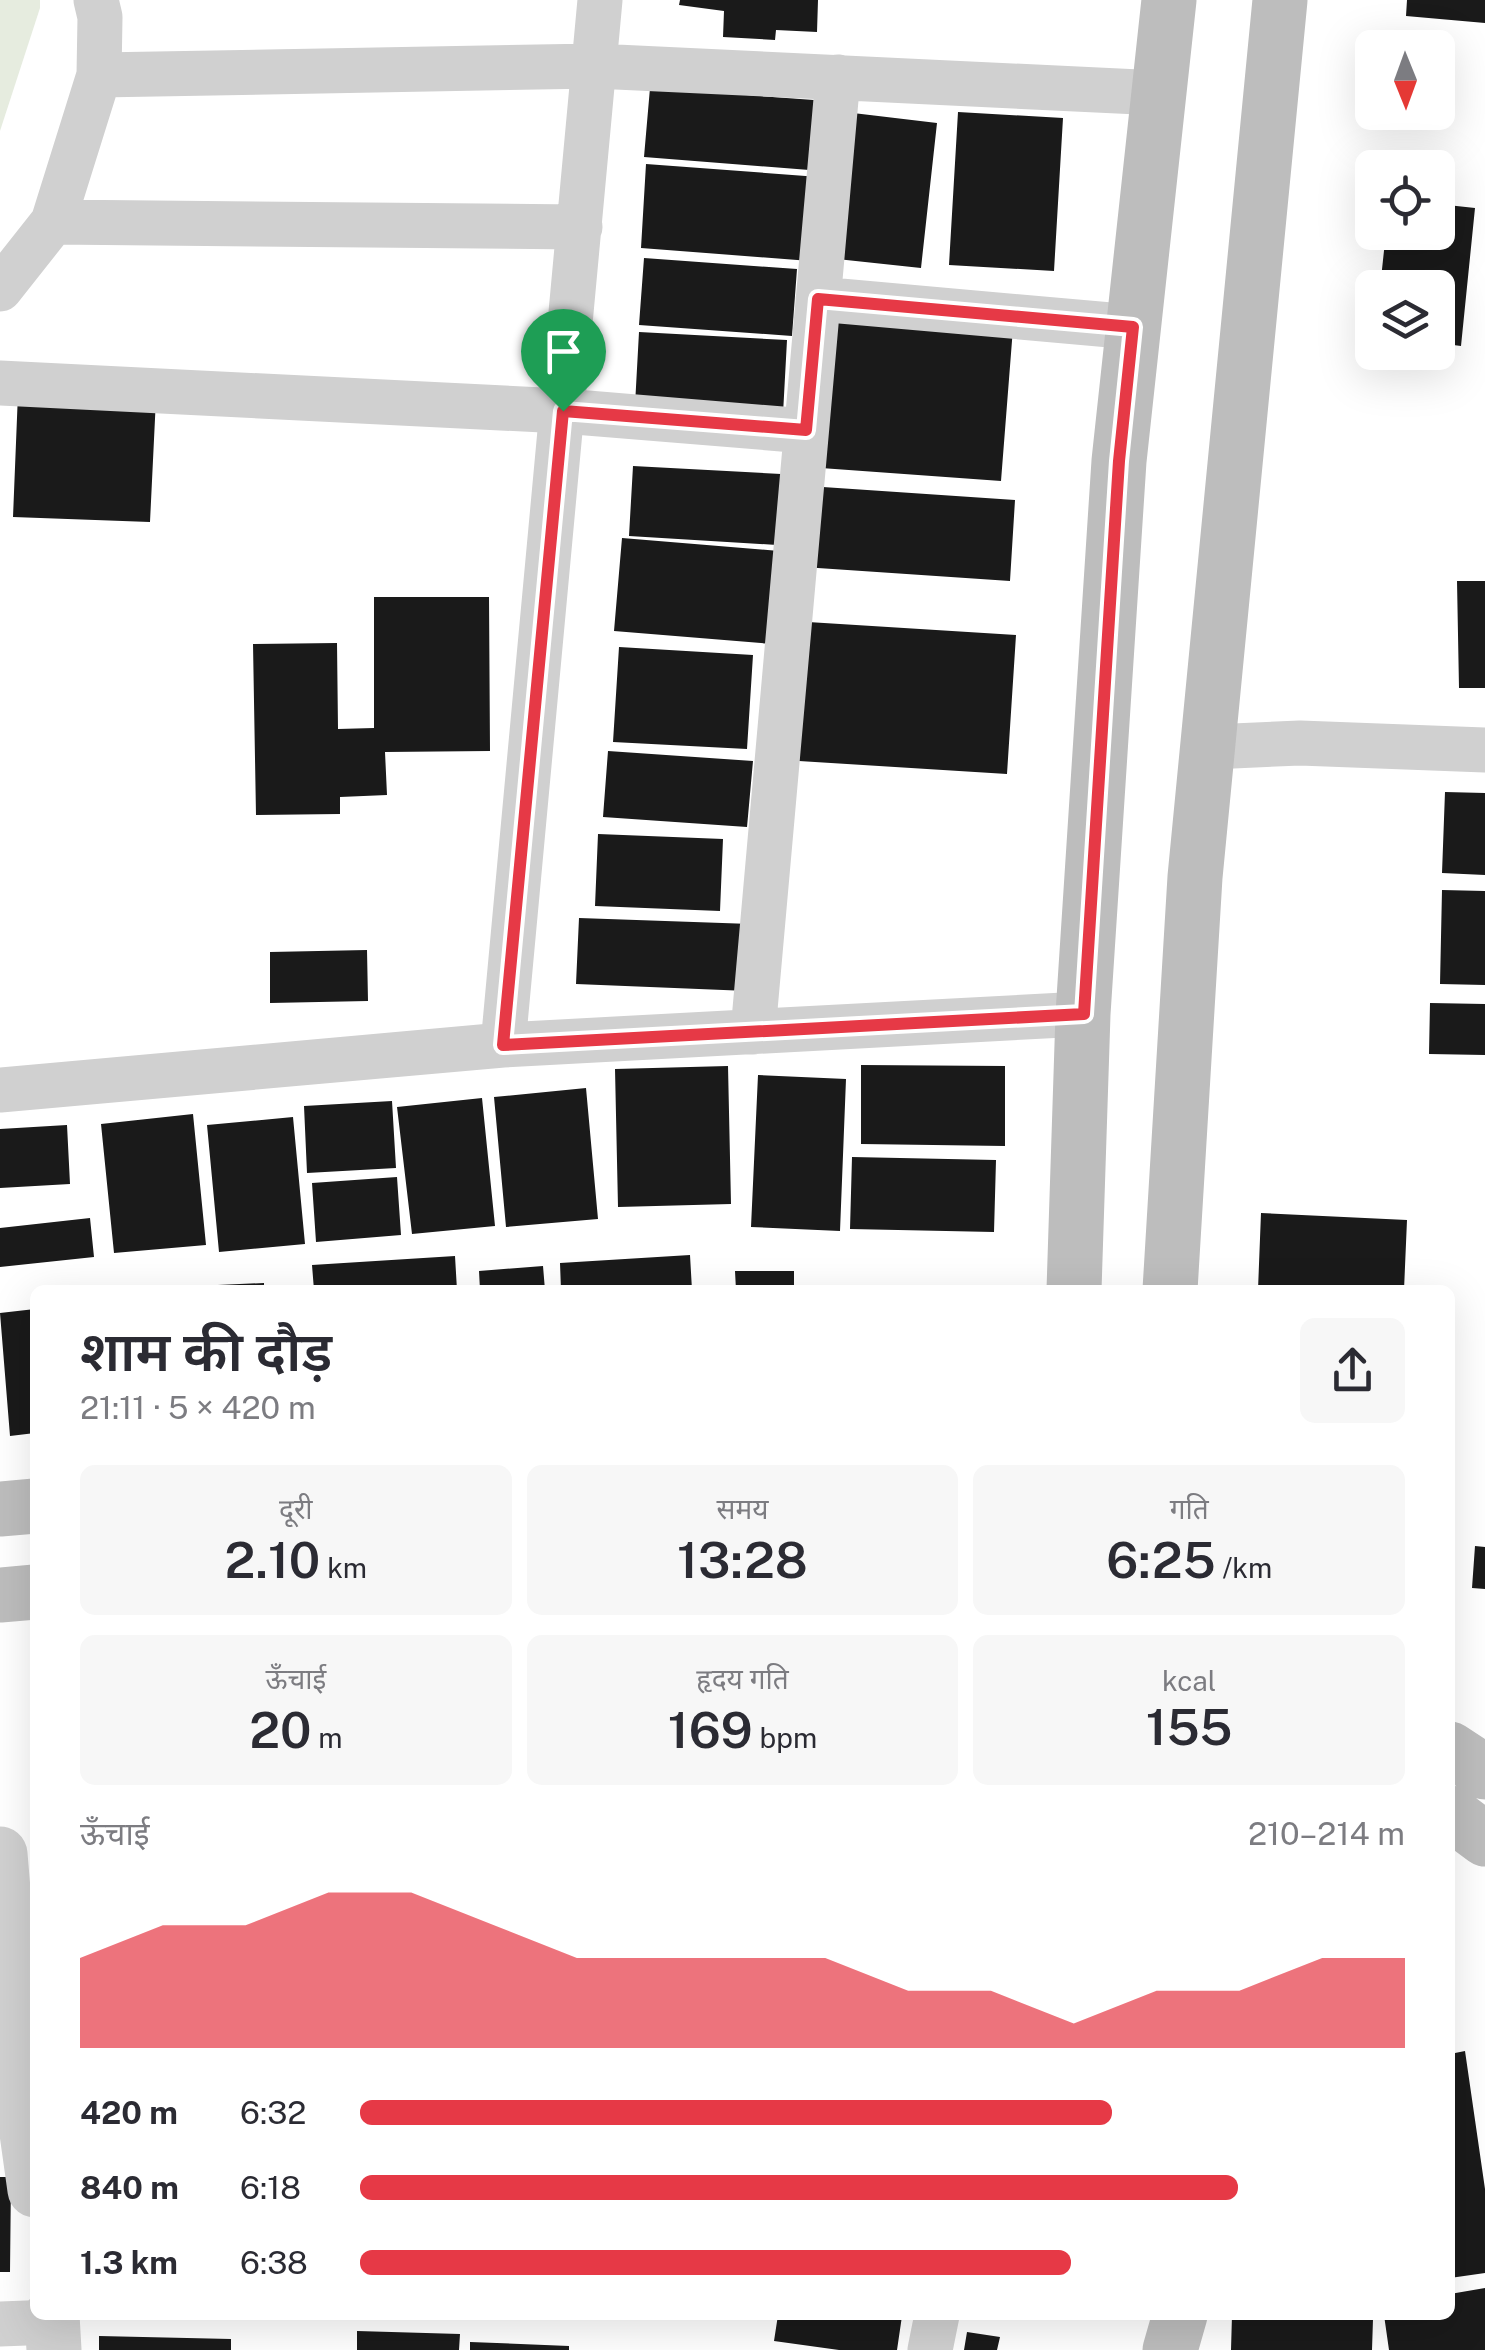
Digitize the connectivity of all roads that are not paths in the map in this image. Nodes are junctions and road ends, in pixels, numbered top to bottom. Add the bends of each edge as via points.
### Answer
1 (96, 0) edge
2 (600, 0) edge
3 (1169, 0) edge
4 (1280, 0) edge
5 (595, 66) junction
6 (99, 75) junction
7 (838, 78) junction
8 (1160, 93) junction
9 (53, 222) junction
10 (580, 227) junction
11 (0, 289) edge
12 (818, 299) junction
13 (1133, 327) junction
14 (0, 384) edge
15 (563, 411) junction
16 (806, 430) junction
17 (1211, 748) junction
18 (1485, 750) edge
19 (1084, 1014) junction
20 (753, 1032) junction
21 (503, 1045) junction
22 (0, 1090) edge
23 (1074, 1285) edge
24 (1170, 1285) edge
25 (30, 1506) edge
26 (0, 1509) edge
27 (30, 1592) edge
28 (0, 1595) edge
29 (1455, 1752) edge
30 (1485, 1772) edge
31 (1455, 1817) edge
32 (1485, 1839) edge
33 (0, 1854) edge
34 (9, 2069) edge
35 (30, 2167) edge
36 (935, 2320) edge
37 (1179, 2320) edge
38 (930, 2350) edge
39 (1170, 2350) edge

1 - 6 street
2 - 5 street
3 - 8 main road
4 - 17 main road
5 - 6 street
5 - 7 street
5 - 10 street
6 - 9 street
7 - 8 street
7 - 12 street
8 - 13 main road
9 - 10 street
9 - 11 street
10 - 15 street
12 - 13 street
12 - 16 street
13 - 19 main road
14 - 15 street
15 - 16 street
15 - 21 street
16 - 20 street
17 - 18 street via 1300,742
17 - 24 main road via 1195,877
19 - 20 street
19 - 23 main road
20 - 21 street
21 - 22 street
25 - 26 main road
27 - 28 main road
29 - 30 main road
31 - 32 main road
33 - 34 street
34 - 35 street
36 - 38 street
37 - 39 main road

